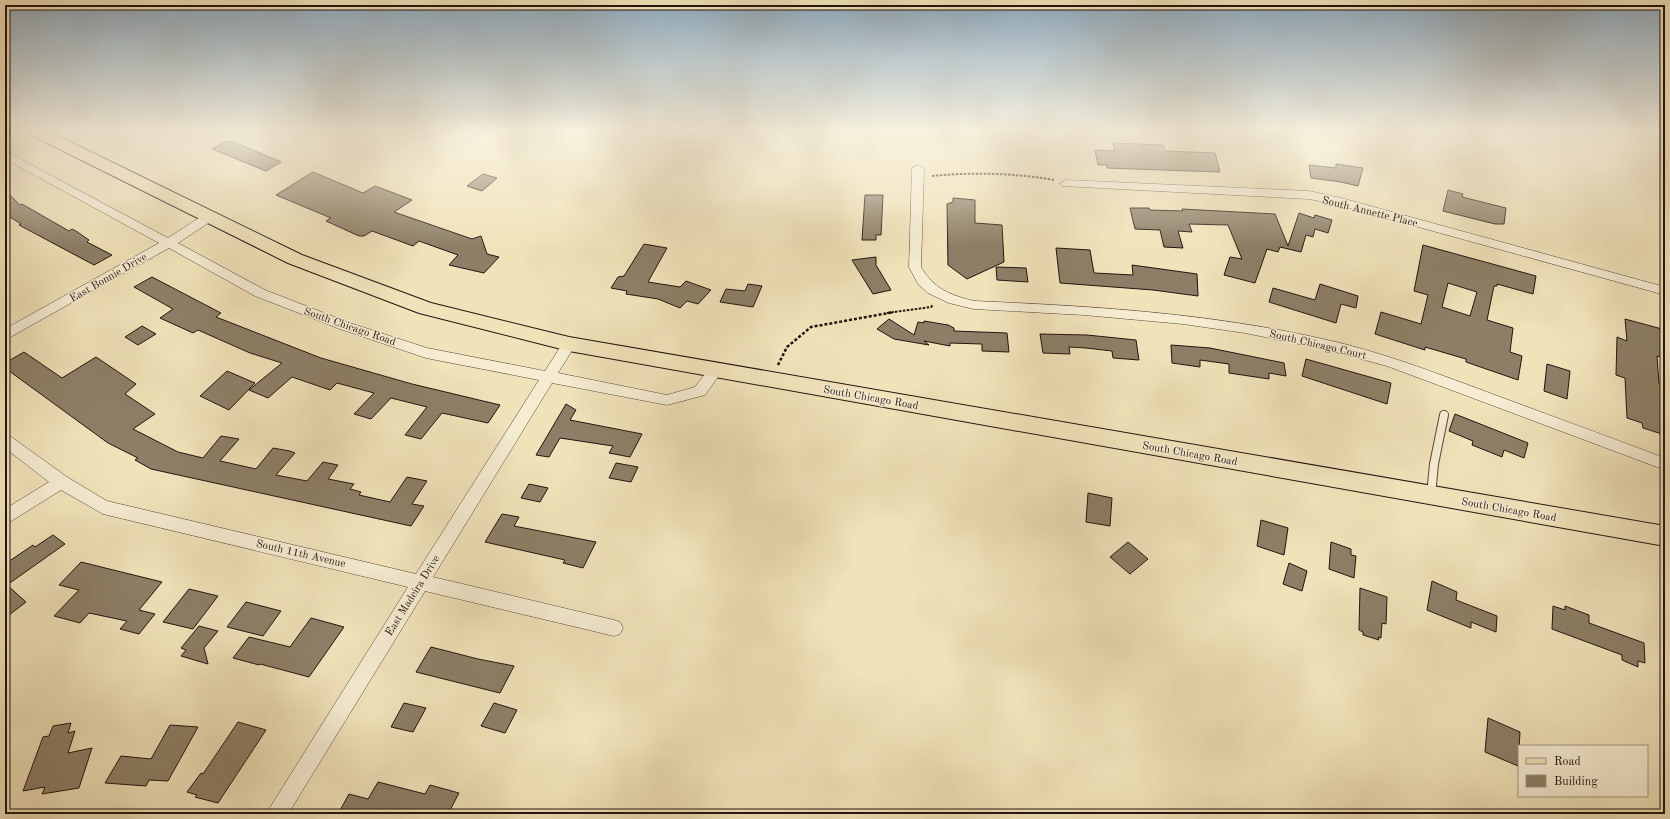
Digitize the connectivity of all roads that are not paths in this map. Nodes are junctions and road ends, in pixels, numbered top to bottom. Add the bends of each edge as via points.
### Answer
1 (33, 169) edge
2 (112, 169) edge
3 (917, 173) road end
4 (1066, 184) road end
5 (209, 217) junction
6 (169, 242) junction
7 (1665, 291) edge
8 (5, 335) edge
9 (569, 344) junction
10 (716, 370) junction
11 (550, 376) junction
12 (1444, 415) dead end
13 (5, 440) edge
14 (1665, 464) edge
15 (61, 482) junction
16 (1431, 495) junction
17 (5, 518) edge
18 (1665, 536) edge
19 (420, 582) junction
20 (614, 628) dead end
21 (276, 814) edge

1 - 6 street, South Chicago Road
2 - 5 main road, South Chicago Road
3 - 14 street, South Chicago Court via 915,267 923,281 933,290 954,300 974,305 1084,310 1183,319 1297,337 1391,362
4 - 7 street, South Annette Place via 1309,195
5 - 6 street, East Bonnie Drive
5 - 9 main road, South Chicago Road via 295,259 426,308
6 - 8 street, East Bonnie Drive
6 - 11 street, South Chicago Road via 260,293 345,326 426,353
9 - 10 main road, South Chicago Road
9 - 11 street, East Madeira Drive
10 - 11 street, South Chicago Road via 700,391 667,400
10 - 16 main road, South Chicago Road
11 - 19 street, East Madeira Drive
12 - 16 lane via 1434,464
13 - 15 street, South 11th Avenue
15 - 17 street
15 - 19 street, South 11th Avenue via 103,507
16 - 18 main road, South Chicago Road
19 - 20 street, South 11th Avenue
19 - 21 street, East Madeira Drive

